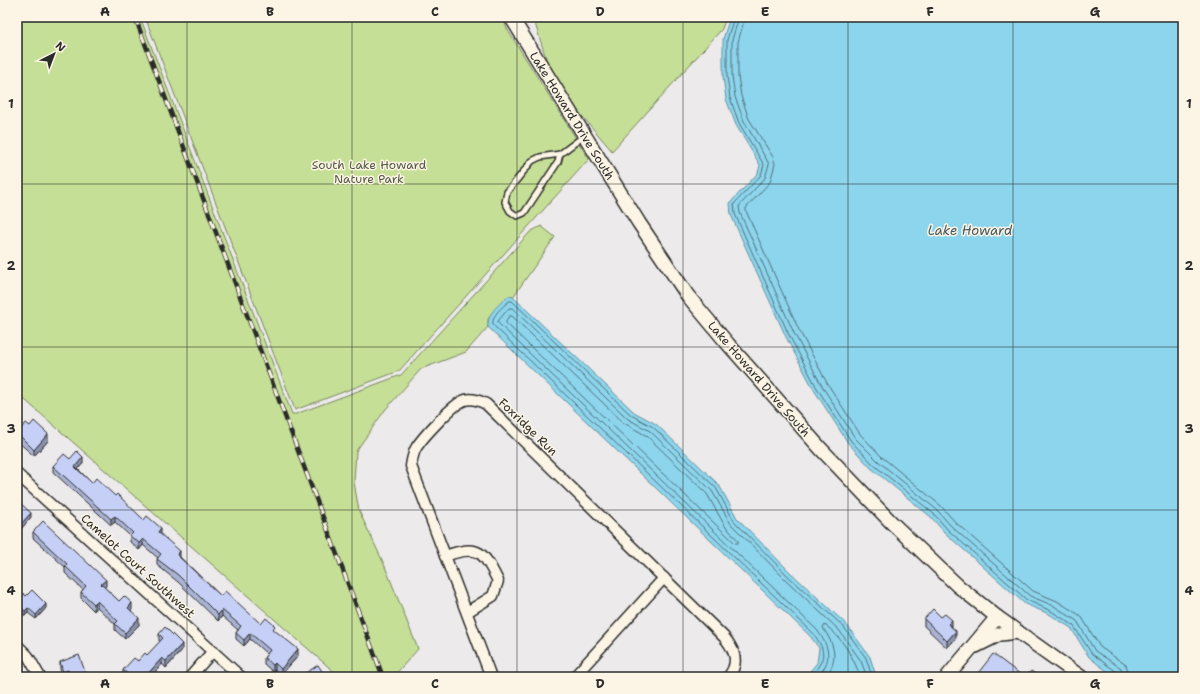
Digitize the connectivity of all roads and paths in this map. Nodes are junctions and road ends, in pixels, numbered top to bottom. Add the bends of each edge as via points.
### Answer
1 (511, 17) edge
2 (584, 136) junction
3 (560, 154) junction
4 (17, 474) edge
5 (445, 556) junction
6 (664, 578) junction
7 (467, 612) junction
8 (996, 617) junction
9 (1018, 632) junction
10 (17, 644) edge
11 (973, 648) junction
12 (213, 651) junction
13 (40, 677) edge
14 (190, 677) edge
15 (241, 677) edge
16 (491, 677) edge
17 (574, 677) edge
18 (728, 677) edge
19 (947, 677) edge
20 (1080, 677) edge

1 - 2 street, Lake Howard Drive South
2 - 3 lane
2 - 8 street, Lake Howard Drive South via 688,296 728,344 810,438 891,522 958,586
3 - 3 lane via 532,160 507,192 505,202 510,211 517,216 524,213 558,162
4 - 12 street, Camelot Court Southwest
5 - 6 street, Foxridge Run via 412,466 413,455 422,441 452,408 466,399 478,400 486,404
5 - 7 street, Foxridge Run
5 - 7 street via 463,549 481,553 487,559 498,581 494,596
6 - 17 street
6 - 18 street, Foxridge Run via 734,650 736,658
7 - 16 street, Foxridge Run
8 - 9 street, Lake Howard Drive South
8 - 11 street
9 - 11 street via 1000,634
9 - 20 street, Lake Howard Drive South
10 - 13 street via 28,656
11 - 19 street
12 - 14 street
12 - 15 street, Camelot Court Southwest

